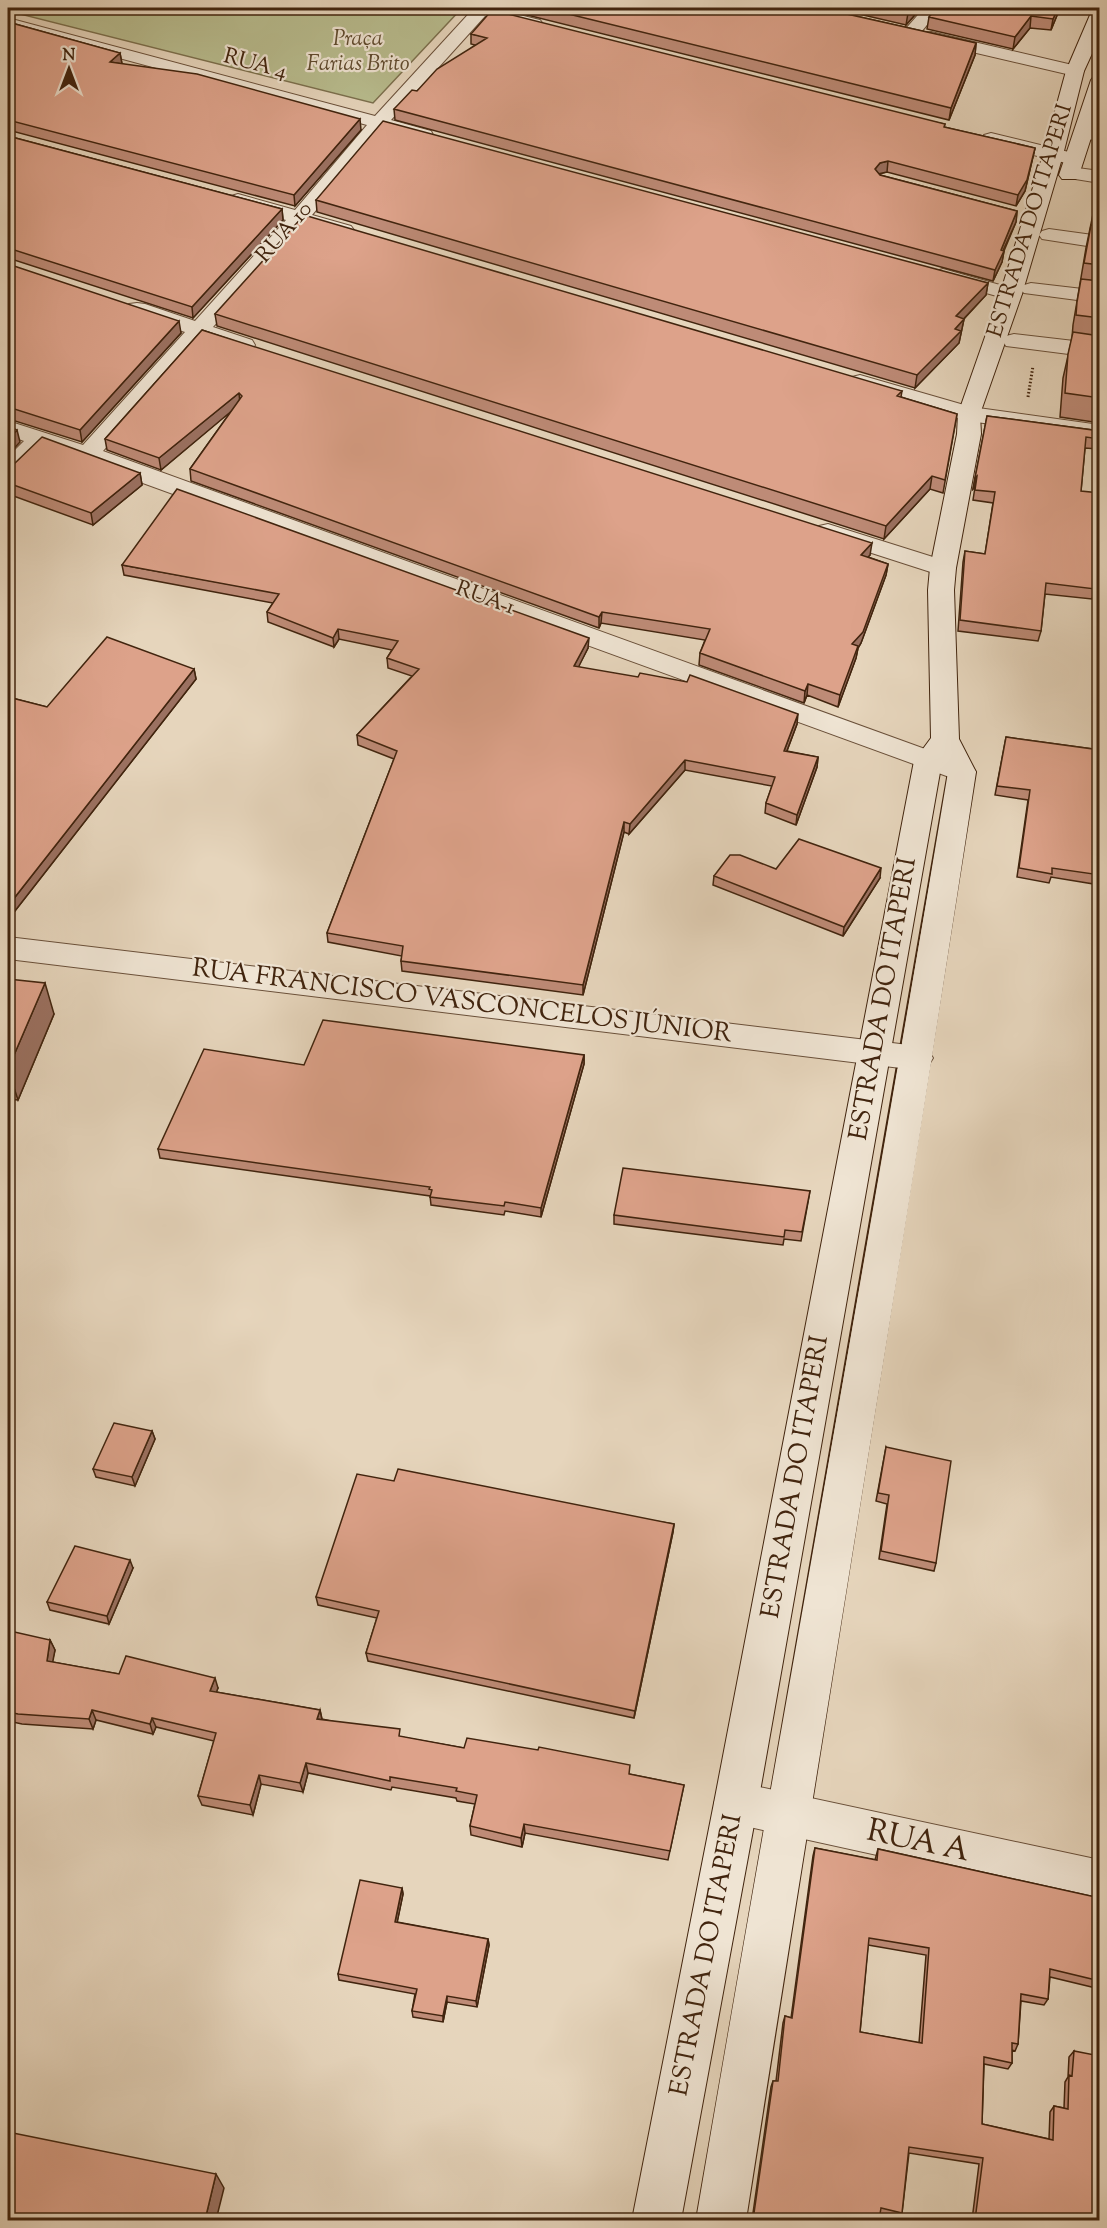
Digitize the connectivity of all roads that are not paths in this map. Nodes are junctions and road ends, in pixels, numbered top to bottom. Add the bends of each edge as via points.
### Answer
1 (933, 8) edge
2 (482, 9) edge
3 (1100, 10) edge
4 (8, 23) edge
5 (550, 28) edge
6 (890, 28) edge
7 (911, 33) junction
8 (1075, 71) junction
9 (1100, 80) edge
10 (379, 123) junction
11 (1091, 134) edge
12 (974, 135) edge
13 (448, 141) edge
14 (1066, 162) junction
15 (1100, 177) edge
16 (1063, 194) dead end
17 (221, 195) edge
18 (1011, 213) edge
19 (1056, 215) dead end
20 (300, 216) junction
21 (1034, 219) junction
22 (1048, 235) junction
23 (368, 236) edge
24 (1100, 242) edge
25 (931, 272) edge
26 (1021, 291) junction
27 (1100, 297) edge
28 (120, 304) edge
29 (199, 330) junction
30 (1014, 341) junction
31 (1100, 351) edge
32 (267, 352) edge
33 (844, 377) edge
34 (976, 422) junction
35 (8, 428) edge
36 (1100, 432) edge
37 (40, 439) junction
38 (88, 454) junction
39 (8, 469) edge
40 (808, 525) edge
41 (943, 568) junction
42 (945, 758) junction
43 (8, 948) edge
44 (874, 1052) junction
45 (917, 1058) junction
46 (736, 1803) junction
47 (787, 1814) junction
48 (1100, 1882) edge
49 (656, 2220) edge
50 (721, 2220) edge

1 - 7 street
2 - 5 street, RUA 10
2 - 10 street, RUA 10
3 - 8 street, ESTRADA DO ITAPERI
4 - 10 street, RUA 4
6 - 7 street
7 - 8 street
8 - 14 street, ESTRADA DO ITAPERI
9 - 11 street, ESTRADA DO ITAPERI
10 - 13 street, RUA 4
10 - 20 street, RUA 10
11 - 14 street, ESTRADA DO ITAPERI
12 - 14 street
14 - 15 street
14 - 16 street, ESTRADA DO ITAPERI
14 - 21 street, ESTRADA DO ITAPERI
17 - 20 street
18 - 21 street
19 - 22 street, ESTRADA DO ITAPERI
20 - 23 street
20 - 29 street, RUA 10
21 - 26 street, ESTRADA DO ITAPERI
22 - 24 street
22 - 26 street, ESTRADA DO ITAPERI
25 - 26 street
26 - 27 street
26 - 30 street, ESTRADA DO ITAPERI
26 - 34 street, ESTRADA DO ITAPERI
28 - 29 street
29 - 32 street
29 - 38 street, RUA 10
30 - 31 street
30 - 34 street, ESTRADA DO ITAPERI
33 - 34 street
34 - 36 street
34 - 41 street, ESTRADA DO ITAPERI
35 - 37 street, RUA 1
37 - 38 street, RUA 1
37 - 39 street
38 - 42 street, RUA 1
40 - 41 street
41 - 42 street, ESTRADA DO ITAPERI
42 - 44 street, ESTRADA DO ITAPERI
42 - 45 street, ESTRADA DO ITAPERI
43 - 44 street, RUA FRANCISCO VASCONCELOS JÚNIOR
44 - 45 street, RUA FRANCISCO VASCONCELOS JÚNIOR
44 - 46 street, ESTRADA DO ITAPERI
45 - 47 street, ESTRADA DO ITAPERI
46 - 47 street, RUA A
46 - 49 street, ESTRADA DO ITAPERI
47 - 48 street, RUA A
47 - 50 street, ESTRADA DO ITAPERI

